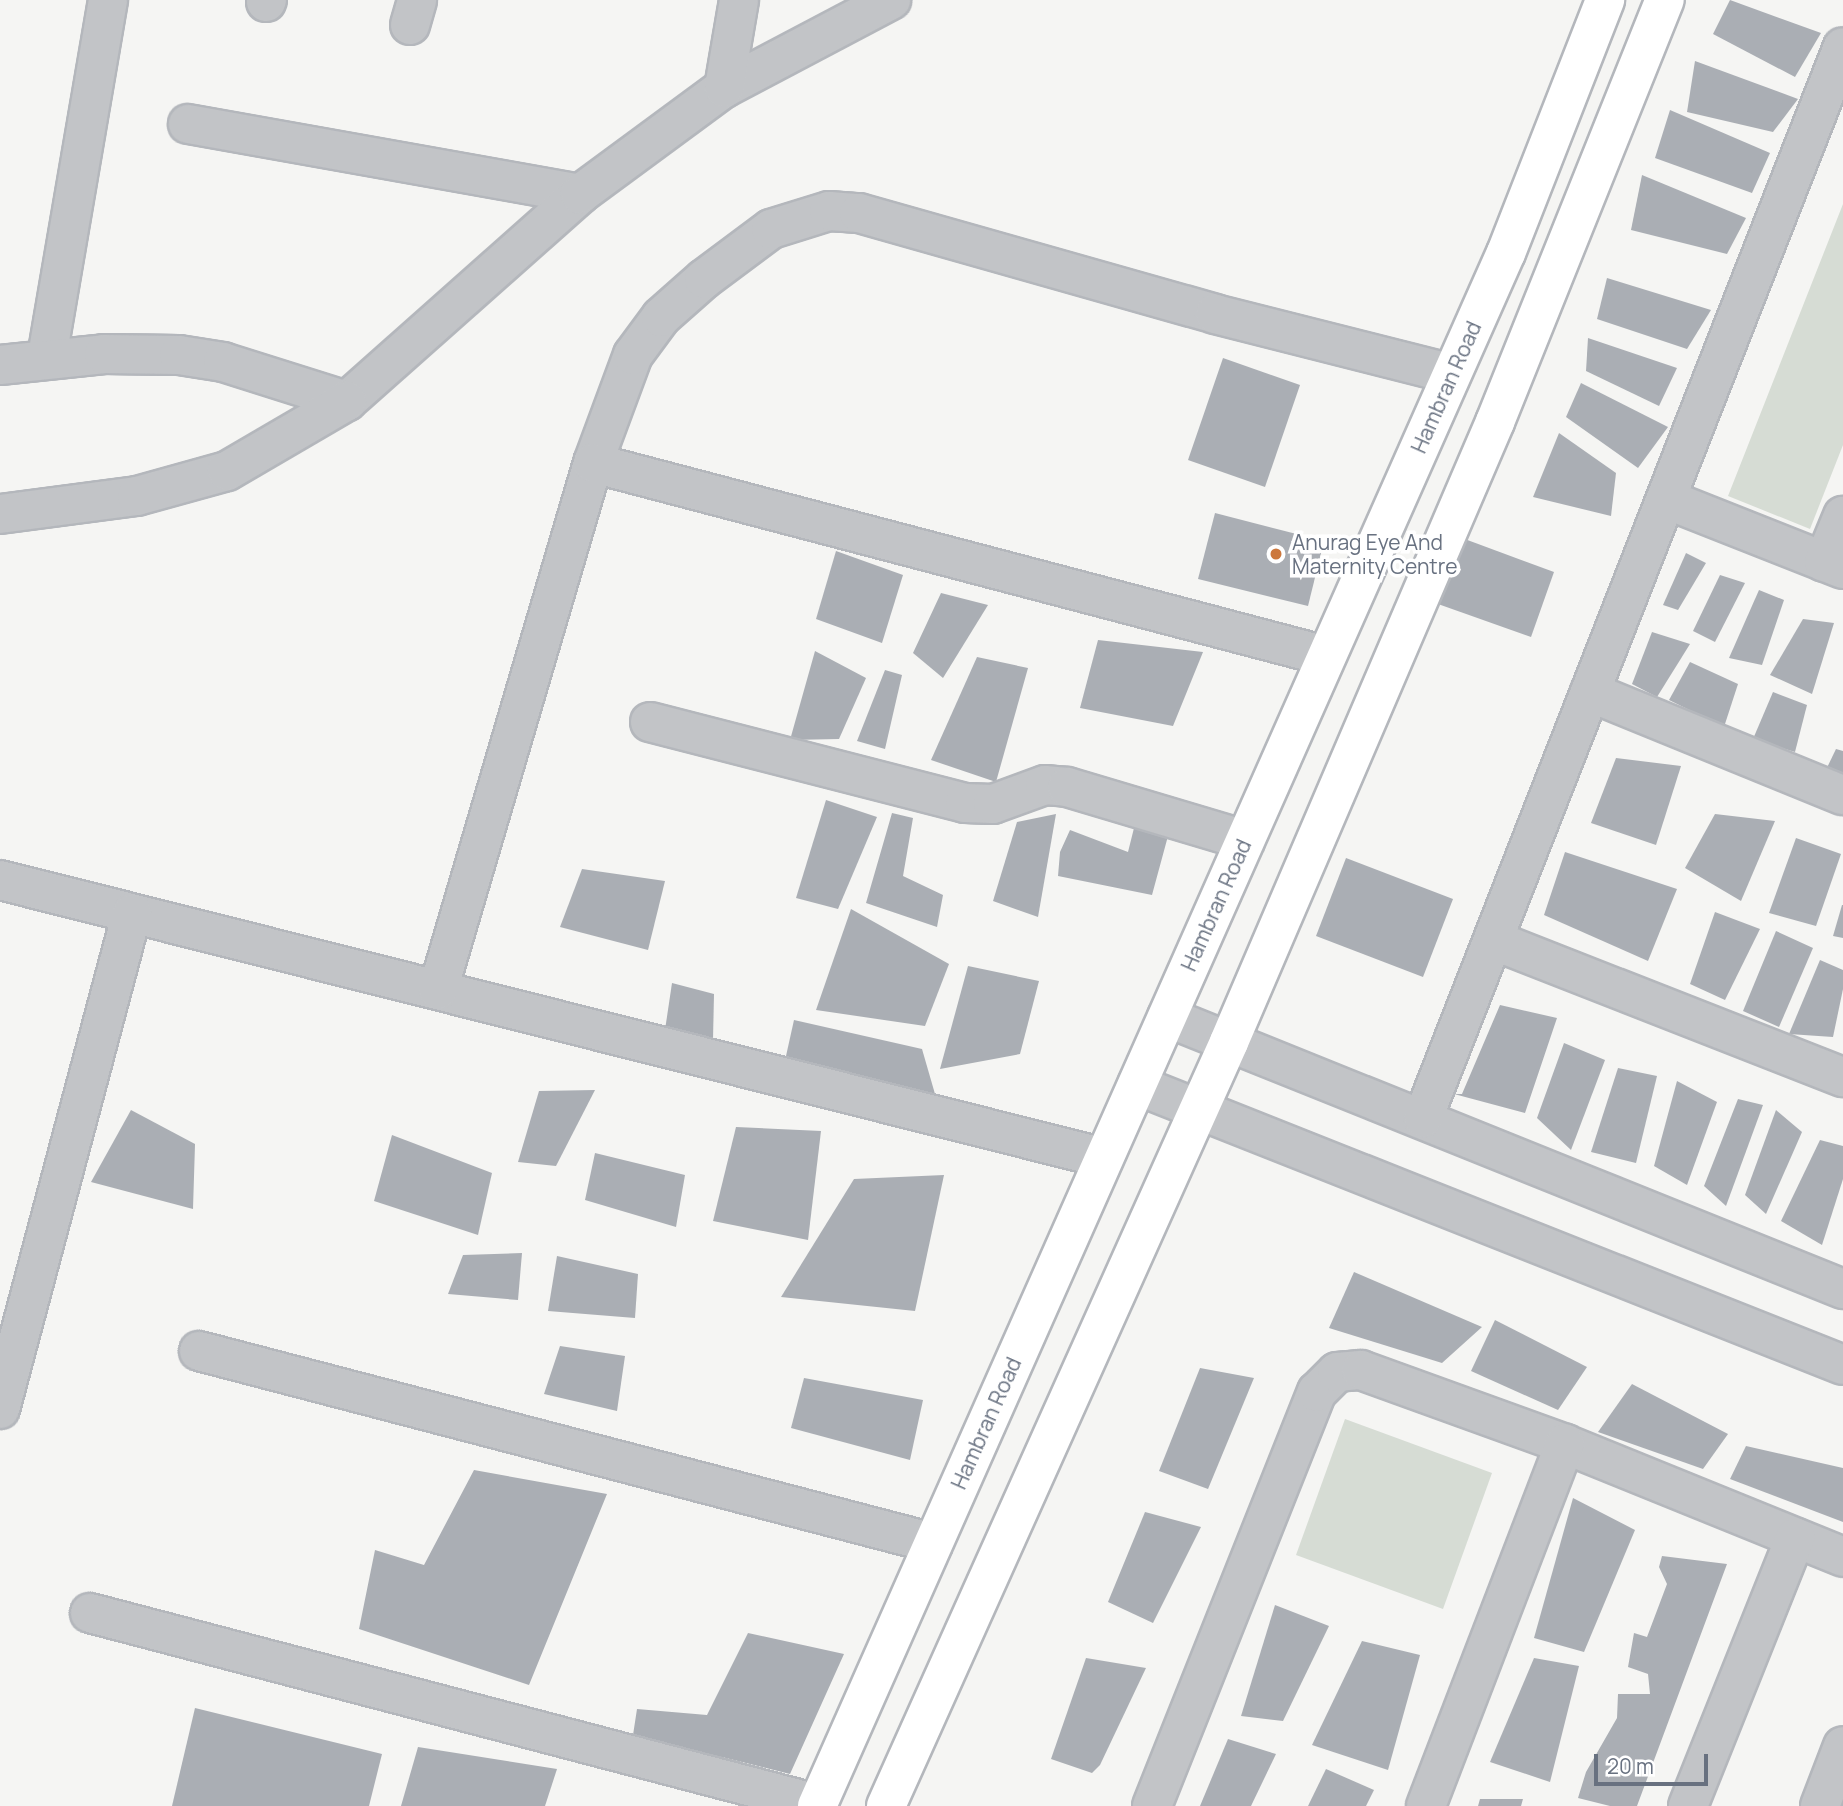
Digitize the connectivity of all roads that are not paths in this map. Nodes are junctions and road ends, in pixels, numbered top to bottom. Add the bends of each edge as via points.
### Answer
1 (108, 0) edge
2 (739, 0) edge
3 (891, 0) edge
4 (1605, 0) edge
5 (1665, 0) edge
6 (1842, 52) edge
7 (724, 88) junction
8 (188, 124) dead end
9 (580, 194) junction
10 (47, 358) junction
11 (0, 365) edge
12 (1452, 374) junction
13 (347, 401) junction
14 (593, 463) junction
15 (1666, 499) junction
16 (0, 514) edge
17 (1843, 516) edge
18 (1834, 566) edge
19 (1326, 656) junction
20 (1590, 692) junction
21 (650, 722) dead end
22 (1843, 795) edge
23 (1245, 840) junction
24 (0, 880) edge
25 (132, 913) junction
26 (1493, 940) junction
27 (438, 990) junction
28 (1167, 1017) junction
29 (1229, 1042) junction
30 (1843, 1077) edge
31 (1137, 1085) junction
32 (1198, 1110) junction
33 (1423, 1118) junction
34 (1104, 1158) junction
35 (1843, 1289) edge
36 (199, 1351) dead end
37 (1843, 1365) edge
38 (0, 1409) edge
39 (1565, 1444) junction
40 (1795, 1538) junction
41 (933, 1544) junction
42 (1843, 1557) edge
43 (90, 1613) dead end
44 (1843, 1746) edge
45 (817, 1805) edge
46 (886, 1806) edge
47 (1152, 1806) edge
48 (1426, 1806) edge
49 (1688, 1806) edge
50 (1820, 1806) edge

1 - 10 street
2 - 7 street
3 - 7 street
4 - 12 main road, Hambran Road via 1506,253
5 - 29 main road via 1495,422
6 - 15 street
7 - 9 street
8 - 9 street
9 - 13 street
10 - 11 street
10 - 13 street via 179,355 223,362
12 - 14 street via 1216,314 859,213 829,211 771,229 661,317 633,355
12 - 19 main road, Hambran Road
13 - 16 street via 227,471 137,496
14 - 19 street
14 - 27 street
15 - 18 street
15 - 20 street
17 - 18 street
19 - 23 main road, Hambran Road
20 - 22 street
20 - 26 street
21 - 23 street via 965,803 993,804 1045,785 1067,787
23 - 28 main road, Hambran Road
24 - 25 street
25 - 27 street
25 - 38 street
26 - 30 street
26 - 33 street
27 - 34 street
28 - 29 street
28 - 31 main road, Hambran Road
29 - 32 main road
29 - 33 street
31 - 32 street
31 - 34 main road, Hambran Road
32 - 37 street
32 - 46 main road
33 - 35 street
34 - 41 main road, Hambran Road
36 - 41 street
39 - 40 street
39 - 47 street via 1361,1370 1337,1372 1324,1383
39 - 48 street
40 - 42 street
40 - 49 street
41 - 45 main road, Hambran Road
43 - 45 street
44 - 50 street

